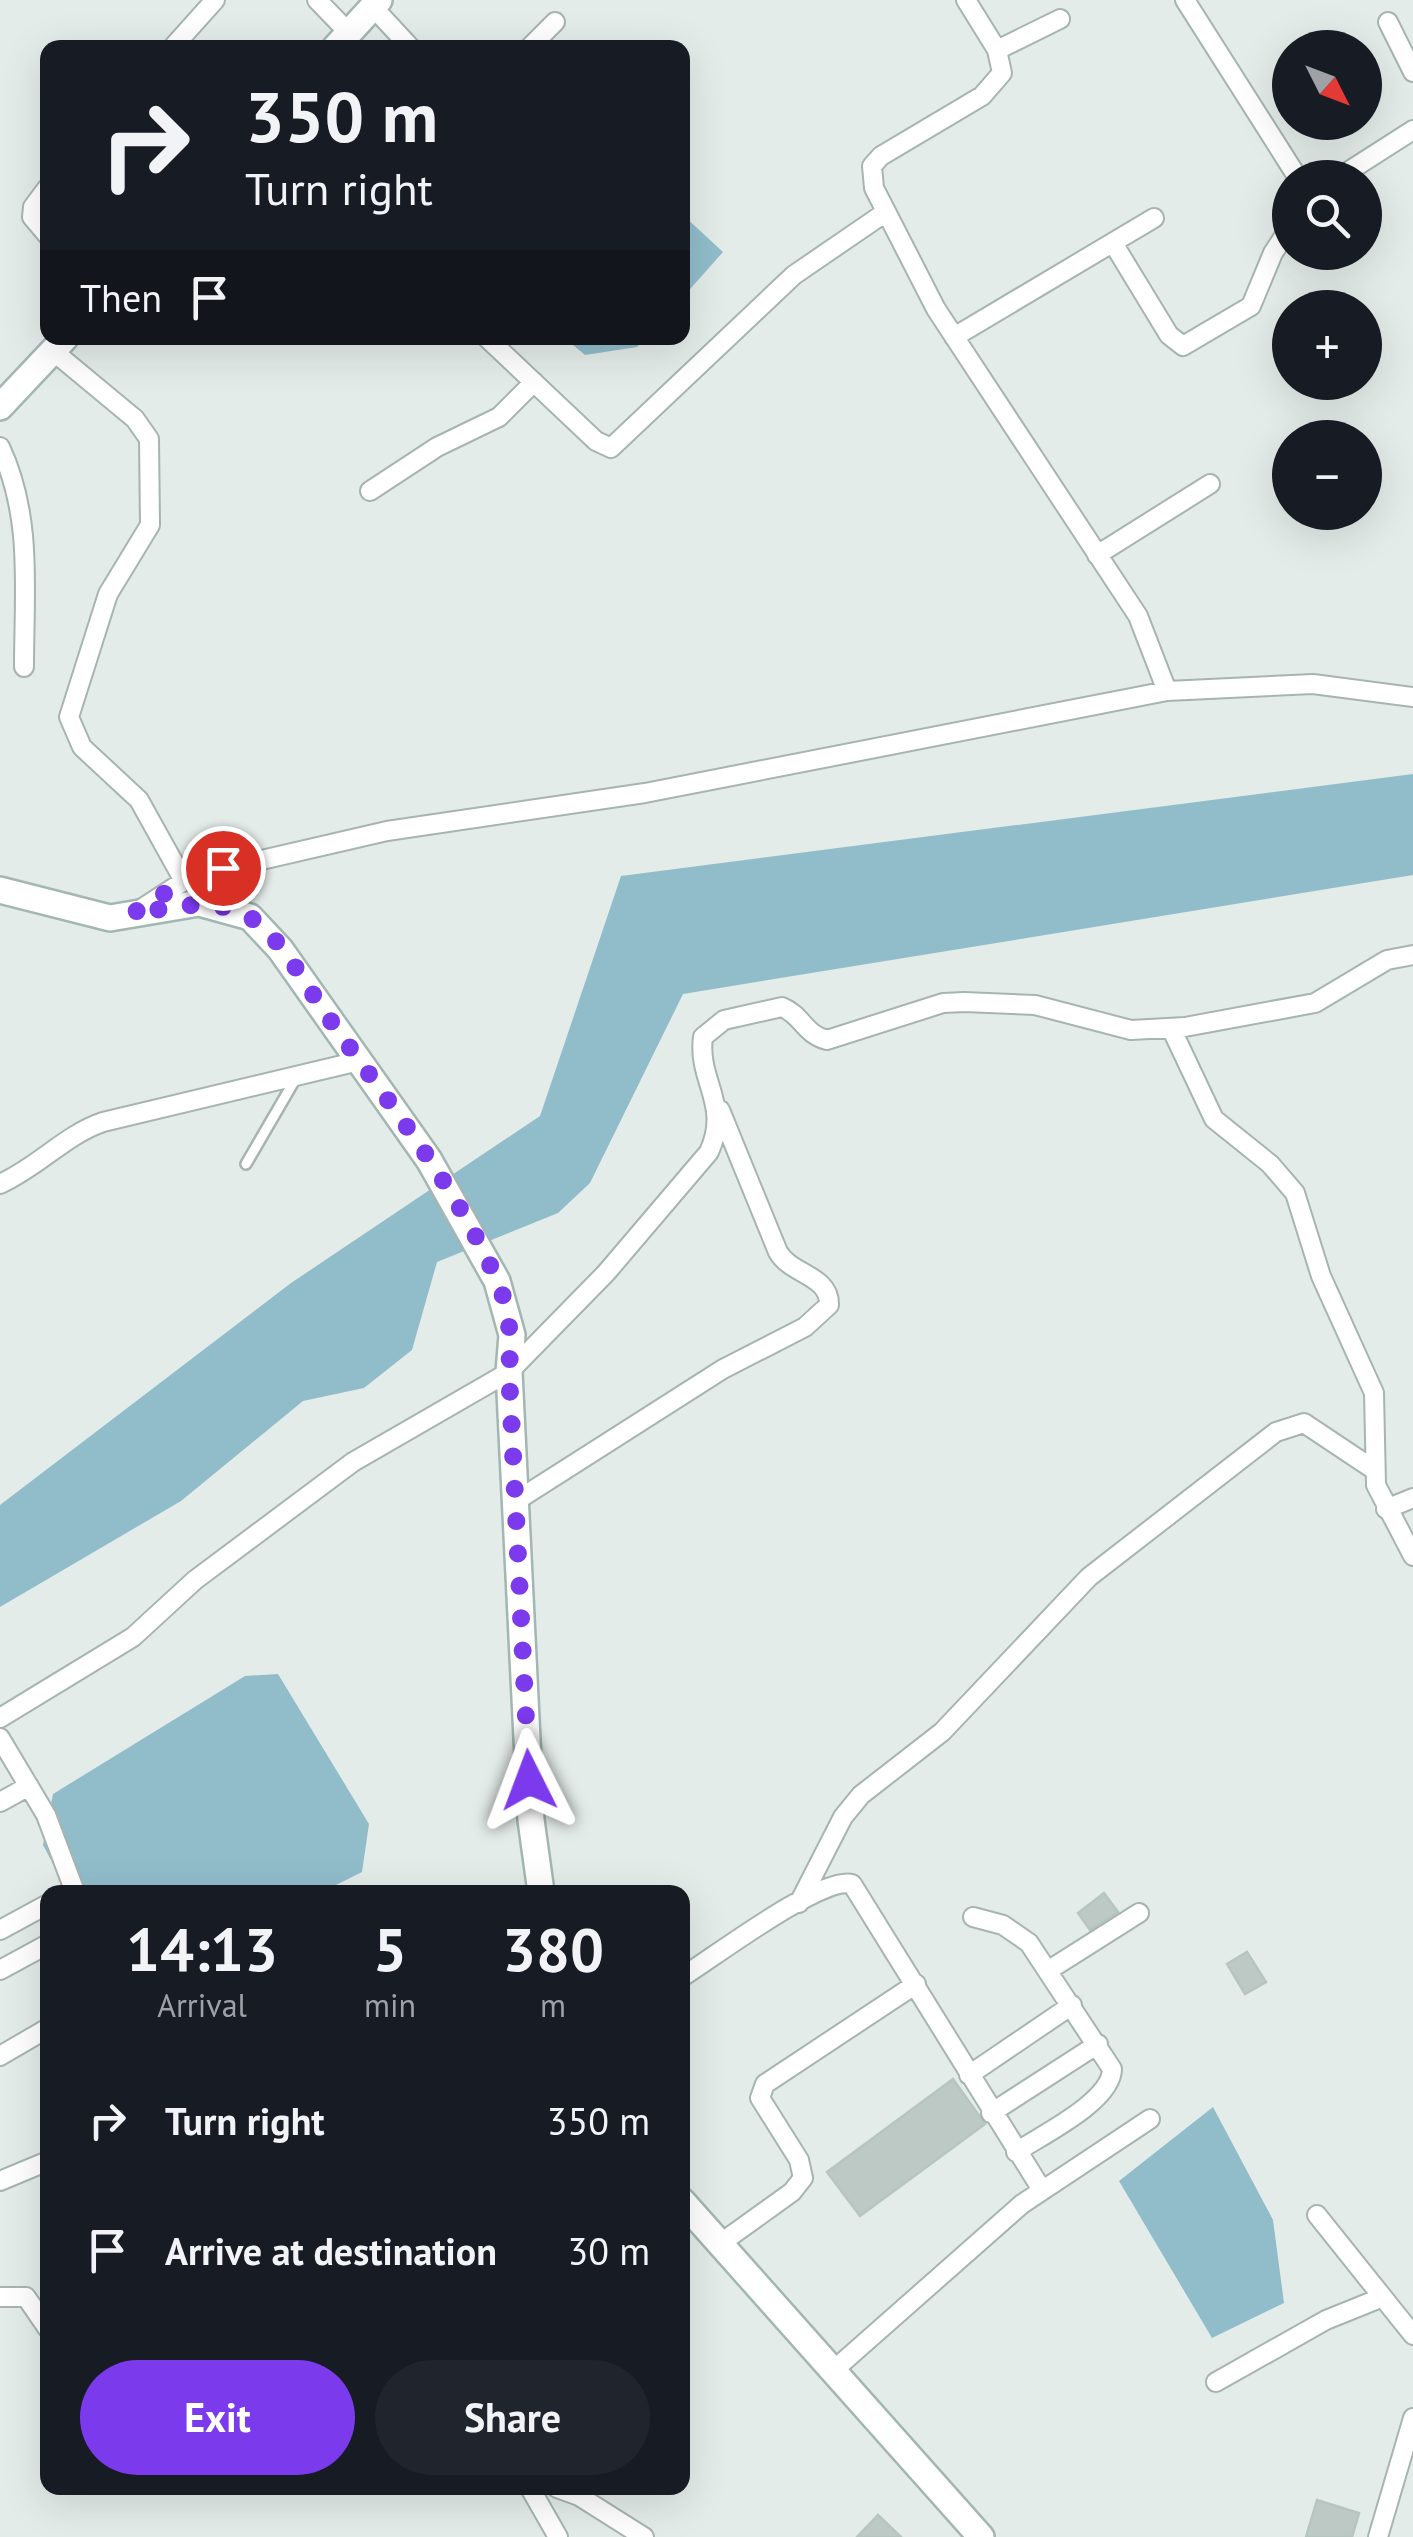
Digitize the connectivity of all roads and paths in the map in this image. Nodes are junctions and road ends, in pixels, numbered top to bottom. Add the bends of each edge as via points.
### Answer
1 (215, 0) edge
2 (317, 0) edge
3 (966, 0) edge
4 (1185, 0) edge
5 (376, 3) edge
6 (1060, 19) dead end
7 (555, 22) dead end
8 (1388, 22) dead end
9 (179, 40) edge
10 (342, 40) edge
11 (405, 40) edge
12 (536, 40) edge
13 (998, 50) junction
14 (1413, 72) edge
15 (1413, 130) edge
16 (1287, 160) edge
17 (1366, 160) edge
18 (40, 198) edge
19 (886, 212) junction
20 (1154, 218) dead end
21 (40, 226) edge
22 (1113, 243) junction
23 (1272, 255) edge
24 (954, 338) junction
25 (58, 345) edge
26 (60, 345) edge
27 (494, 345) edge
28 (534, 382) junction
29 (0, 407) edge
30 (0, 447) edge
31 (1210, 484) dead end
32 (370, 491) dead end
33 (1097, 556) junction
34 (24, 667) dead end
35 (1168, 692) junction
36 (1413, 697) edge
37 (184, 881) junction
38 (0, 890) edge
39 (132, 914) junction
40 (1413, 955) edge
41 (1170, 1028) junction
42 (359, 1061) junction
43 (297, 1076) junction
44 (718, 1107) junction
45 (246, 1164) dead end
46 (0, 1184) edge
47 (509, 1372) junction
48 (1373, 1469) junction
49 (1413, 1498) edge
50 (516, 1501) junction
51 (1386, 1508) junction
52 (1413, 1556) edge
53 (0, 1718) edge
54 (0, 1738) edge
55 (29, 1786) junction
56 (0, 1802) edge
57 (70, 1885) edge
58 (540, 1885) edge
59 (799, 1903) junction
60 (40, 1908) edge
61 (1139, 1912) dead end
62 (973, 1917) dead end
63 (0, 1930) edge
64 (40, 1948) edge
65 (0, 1970) edge
66 (1049, 1970) junction
67 (690, 1972) edge
68 (916, 1984) junction
69 (1072, 2005) junction
70 (40, 2033) edge
71 (1098, 2044) junction
72 (0, 2056) edge
73 (969, 2075) junction
74 (991, 2113) junction
75 (1150, 2119) dead end
76 (1016, 2152) junction
77 (40, 2164) edge
78 (0, 2181) edge
79 (1042, 2190) junction
80 (690, 2210) edge
81 (1317, 2215) dead end
82 (720, 2243) junction
83 (1383, 2297) junction
84 (0, 2298) edge
85 (40, 2317) edge
86 (1413, 2335) edge
87 (834, 2369) junction
88 (1216, 2382) dead end
89 (1413, 2418) edge
90 (534, 2495) edge
91 (575, 2495) edge
92 (558, 2537) edge
93 (644, 2537) edge
94 (981, 2537) edge
95 (1378, 2537) edge

1 - 9 street
2 - 10 street
3 - 13 street
4 - 16 street
5 - 10 main road
5 - 11 street
6 - 13 street
7 - 12 street
8 - 14 street
13 - 19 street via 1002,72 982,96 872,166
15 - 17 street
18 - 21 street via 32,217
19 - 24 street
19 - 28 street via 794,275 611,448
20 - 22 street
22 - 23 street via 1170,335 1184,346 1251,306
22 - 24 street
24 - 33 street
25 - 29 main road
26 - 37 street via 149,439 150,525 108,594 70,717 82,747 139,800
27 - 28 street
28 - 32 street via 499,417
30 - 34 street via 19,492 25,532
31 - 33 street
33 - 35 street via 1138,616
35 - 36 street via 1313,684
35 - 37 street via 646,793 386,831
37 - 39 street
38 - 39 main road via 110,918
39 - 42 main road via 200,904 250,918 280,949
40 - 41 street via 1387,960 1315,1003
41 - 44 street via 1131,1030 1060,1009 964,1002 826,1040 808,1032 790,1010 769,1008 724,1020 703,1037 704,1067
41 - 48 street via 1214,1119 1295,1193 1321,1276 1374,1393
42 - 43 street
42 - 47 main road via 429,1160 497,1281 512,1335
43 - 45 lane
43 - 46 street via 84,1128
44 - 47 street via 709,1152 606,1273
44 - 50 street via 778,1252 822,1284 829,1305 805,1327 723,1369
47 - 50 main road
47 - 53 street via 353,1462 195,1580 134,1637
48 - 51 street
48 - 59 street via 1304,1423 1276,1432 1088,1577 942,1732 861,1795
49 - 51 street
50 - 58 main road
51 - 52 street
54 - 55 street
55 - 56 street
55 - 57 street
59 - 67 street
59 - 68 street via 835,1883 852,1884
60 - 63 street
61 - 66 street
62 - 66 street via 1017,1932
64 - 65 street
66 - 69 street
68 - 73 street
68 - 82 street via 765,2084 760,2098 804,2178
69 - 71 street
69 - 73 street
70 - 72 street
71 - 74 street
71 - 76 street via 1112,2069 1106,2090
73 - 74 street
74 - 76 street
75 - 79 street
76 - 79 street
77 - 78 street
79 - 87 street
80 - 82 main road
81 - 83 street
82 - 87 main road
83 - 86 street
83 - 88 street via 1326,2320
84 - 85 street via 26,2297
87 - 94 main road
89 - 95 street
90 - 92 street
91 - 93 street

